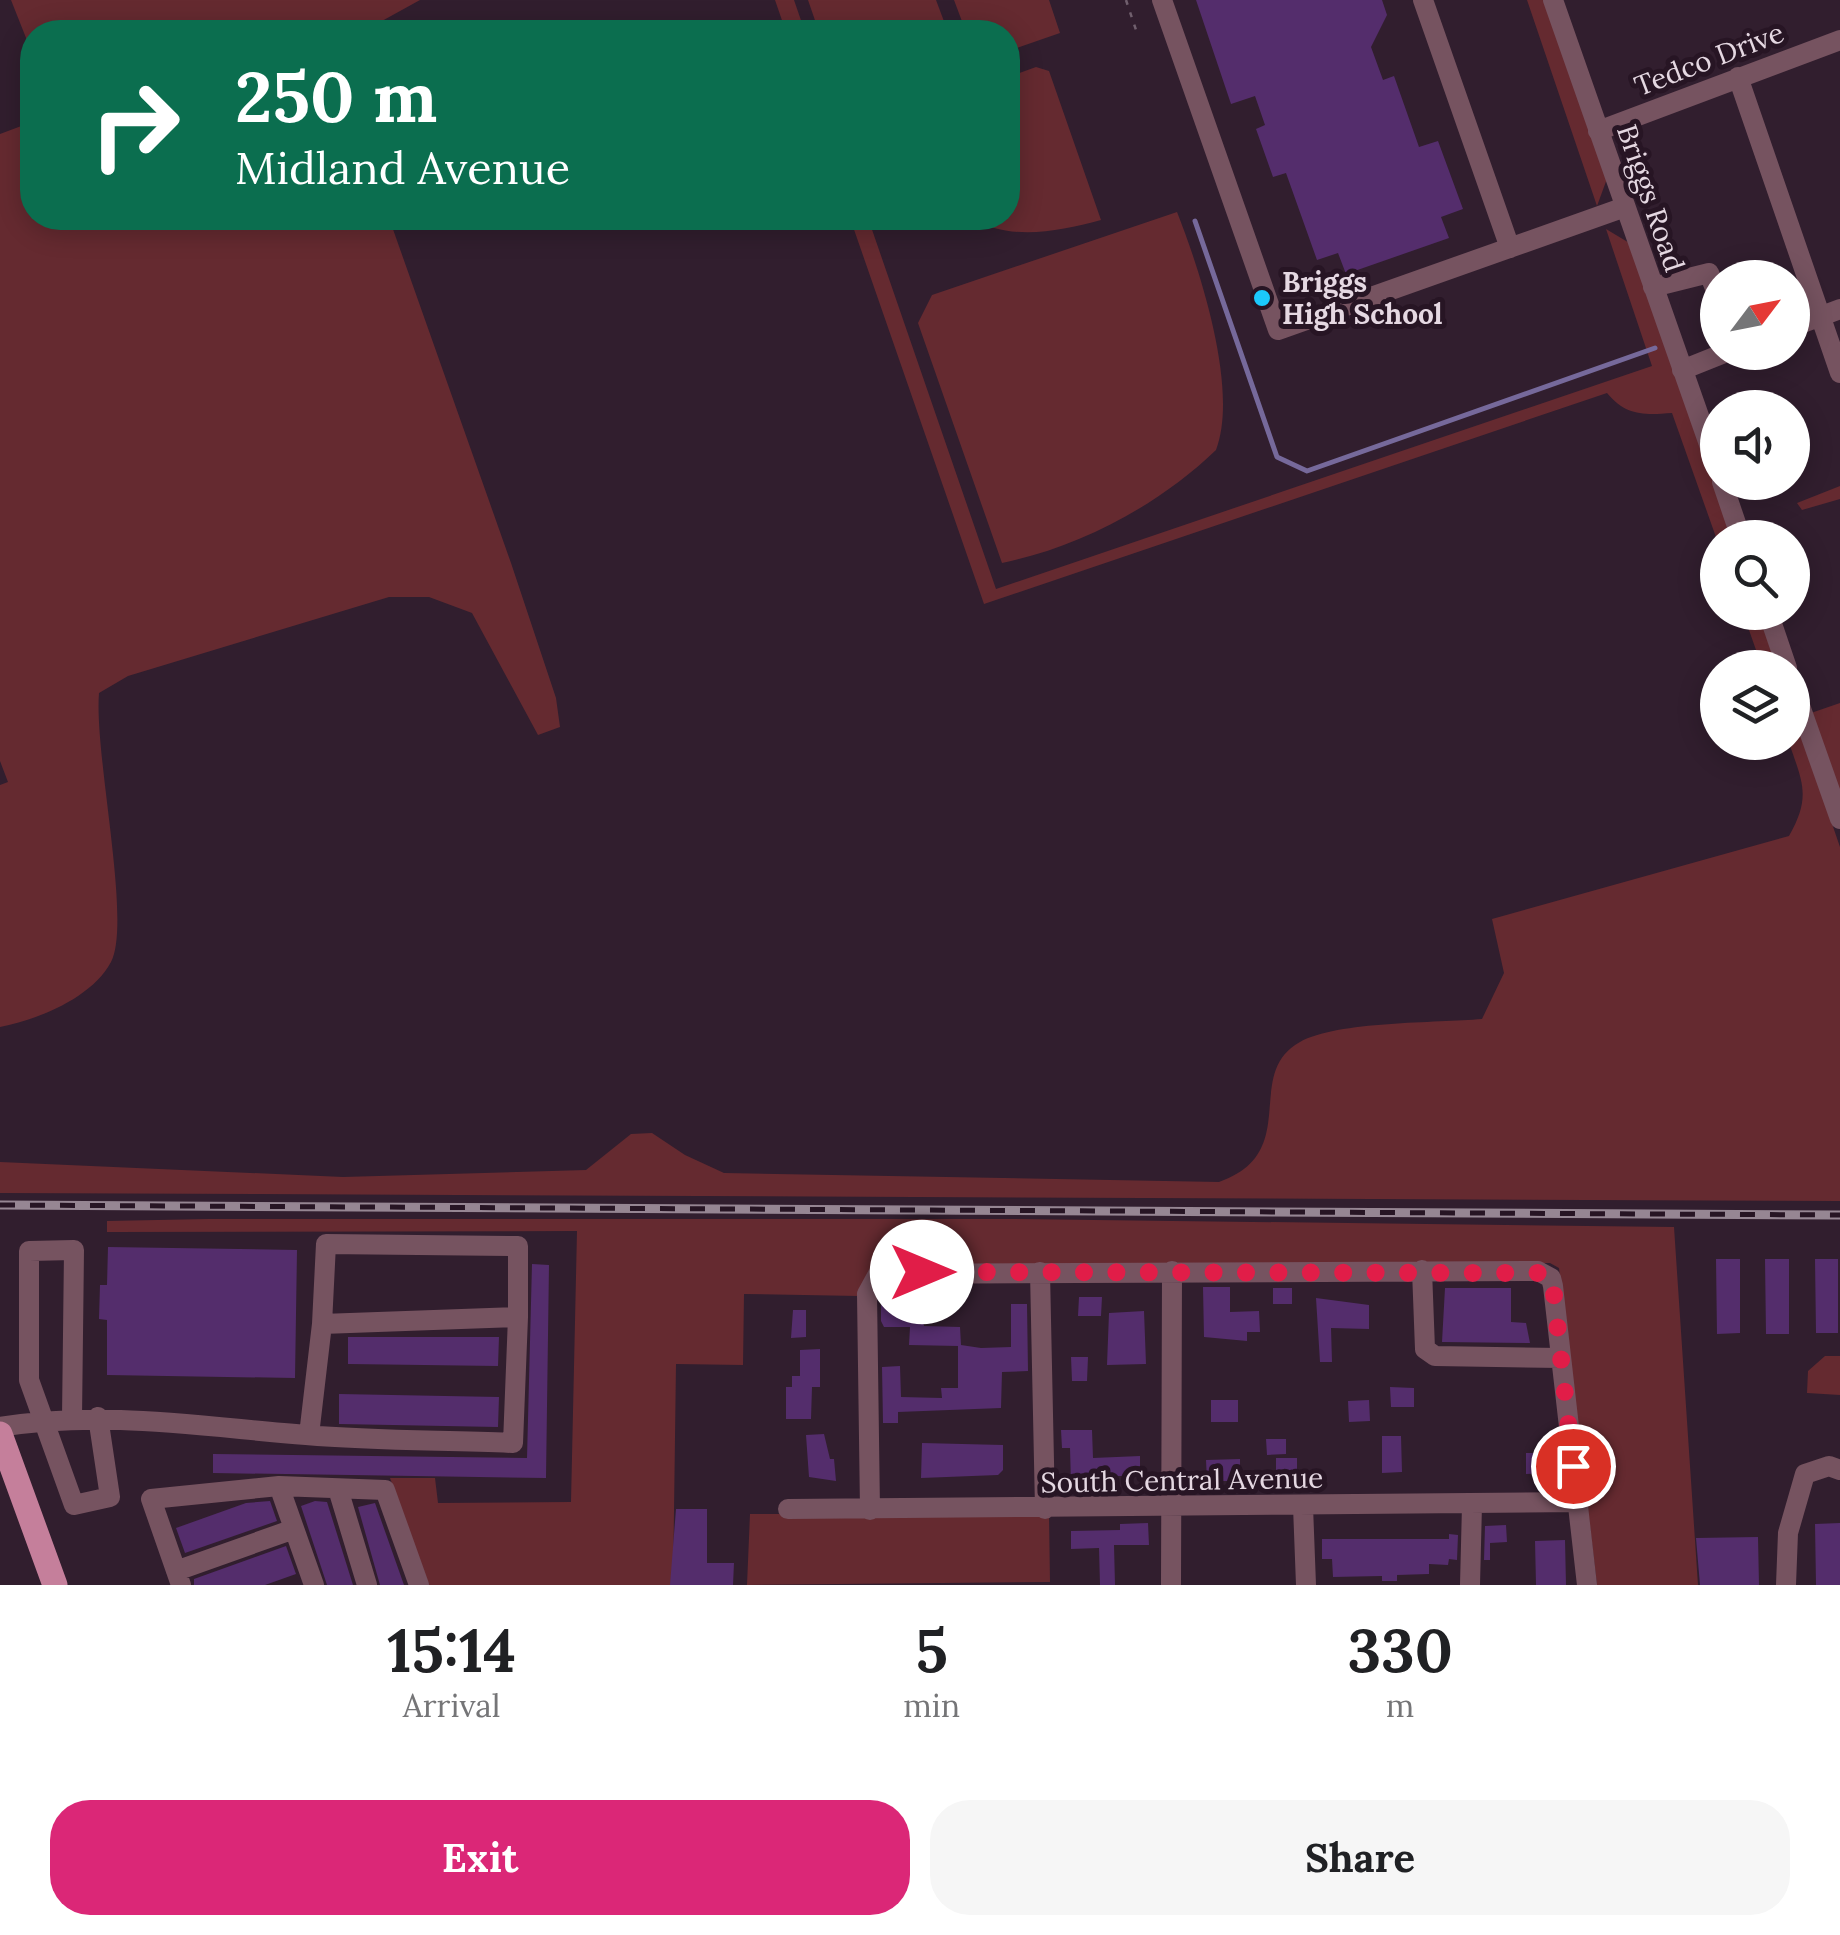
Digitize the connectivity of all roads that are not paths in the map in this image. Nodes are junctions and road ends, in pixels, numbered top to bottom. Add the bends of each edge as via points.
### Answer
1 (1162, 0) edge
2 (1423, 0) edge
3 (1552, 0) edge
4 (1840, 40) edge
5 (1738, 78) junction
6 (1598, 130) junction
7 (1625, 207) junction
8 (1510, 248) junction
9 (1700, 275) edge
10 (1653, 287) junction
11 (1840, 309) edge
12 (1810, 310) edge
13 (1817, 310) junction
14 (1810, 315) edge
15 (1700, 363) edge
16 (1682, 370) junction
17 (1840, 374) edge
18 (1700, 420) edge
19 (1810, 734) edge
20 (1840, 819) edge
21 (1422, 1270) junction
22 (1172, 1271) junction
23 (1040, 1272) junction
24 (518, 1317) junction
25 (322, 1324) junction
26 (1561, 1358) junction
27 (72, 1418) junction
28 (98, 1418) junction
29 (44, 1420) junction
30 (0, 1430) edge
31 (310, 1436) junction
32 (1840, 1470) edge
33 (279, 1486) junction
34 (338, 1488) junction
35 (1576, 1502) junction
36 (1472, 1504) junction
37 (1171, 1506) junction
38 (1303, 1506) junction
39 (1045, 1509) junction
40 (788, 1510) dead end
41 (870, 1510) junction
42 (294, 1529) junction
43 (179, 1578) edge
44 (308, 1583) edge
45 (55, 1585) edge
46 (368, 1585) edge
47 (420, 1585) edge
48 (1171, 1585) edge
49 (1306, 1585) edge
50 (1470, 1585) edge
51 (1587, 1585) edge
52 (1786, 1585) edge

1 - 8 street via 1278,330
2 - 8 street
3 - 6 street, Briggs Road
4 - 5 street, Tedco Drive
5 - 6 street, Tedco Drive
5 - 13 street
6 - 7 street, Briggs Road
7 - 8 street
7 - 10 street, Briggs Road
9 - 10 street
10 - 16 street, Briggs Road
11 - 13 street
12 - 13 street
13 - 14 street
13 - 17 street
15 - 16 street
16 - 18 street, Briggs Road
19 - 20 street
21 - 22 street
21 - 26 street via 1538,1271 1551,1278
21 - 26 street via 1426,1348 1434,1356
22 - 23 street
22 - 37 street
23 - 39 street
23 - 41 street via 884,1272 873,1278 867,1294
24 - 25 street
24 - 25 street via 518,1246 326,1244
24 - 31 street via 513,1443
25 - 31 street
26 - 35 street
27 - 28 street
27 - 29 street
27 - 29 street via 74,1250 29,1251 29,1380
28 - 29 street via 110,1496 74,1505
28 - 31 street
29 - 30 street
30 - 45 main road
32 - 52 street via 1830,1466 1804,1474 1788,1532
33 - 34 street
33 - 42 street
33 - 43 street via 151,1499
34 - 46 street
34 - 47 street via 385,1490
35 - 36 street, South Central Avenue
35 - 51 street
36 - 38 street, South Central Avenue
36 - 50 street
37 - 38 street, South Central Avenue
37 - 39 street, South Central Avenue
37 - 48 street
38 - 49 street
39 - 41 street, South Central Avenue
40 - 41 street, South Central Avenue
42 - 43 street
42 - 44 street

